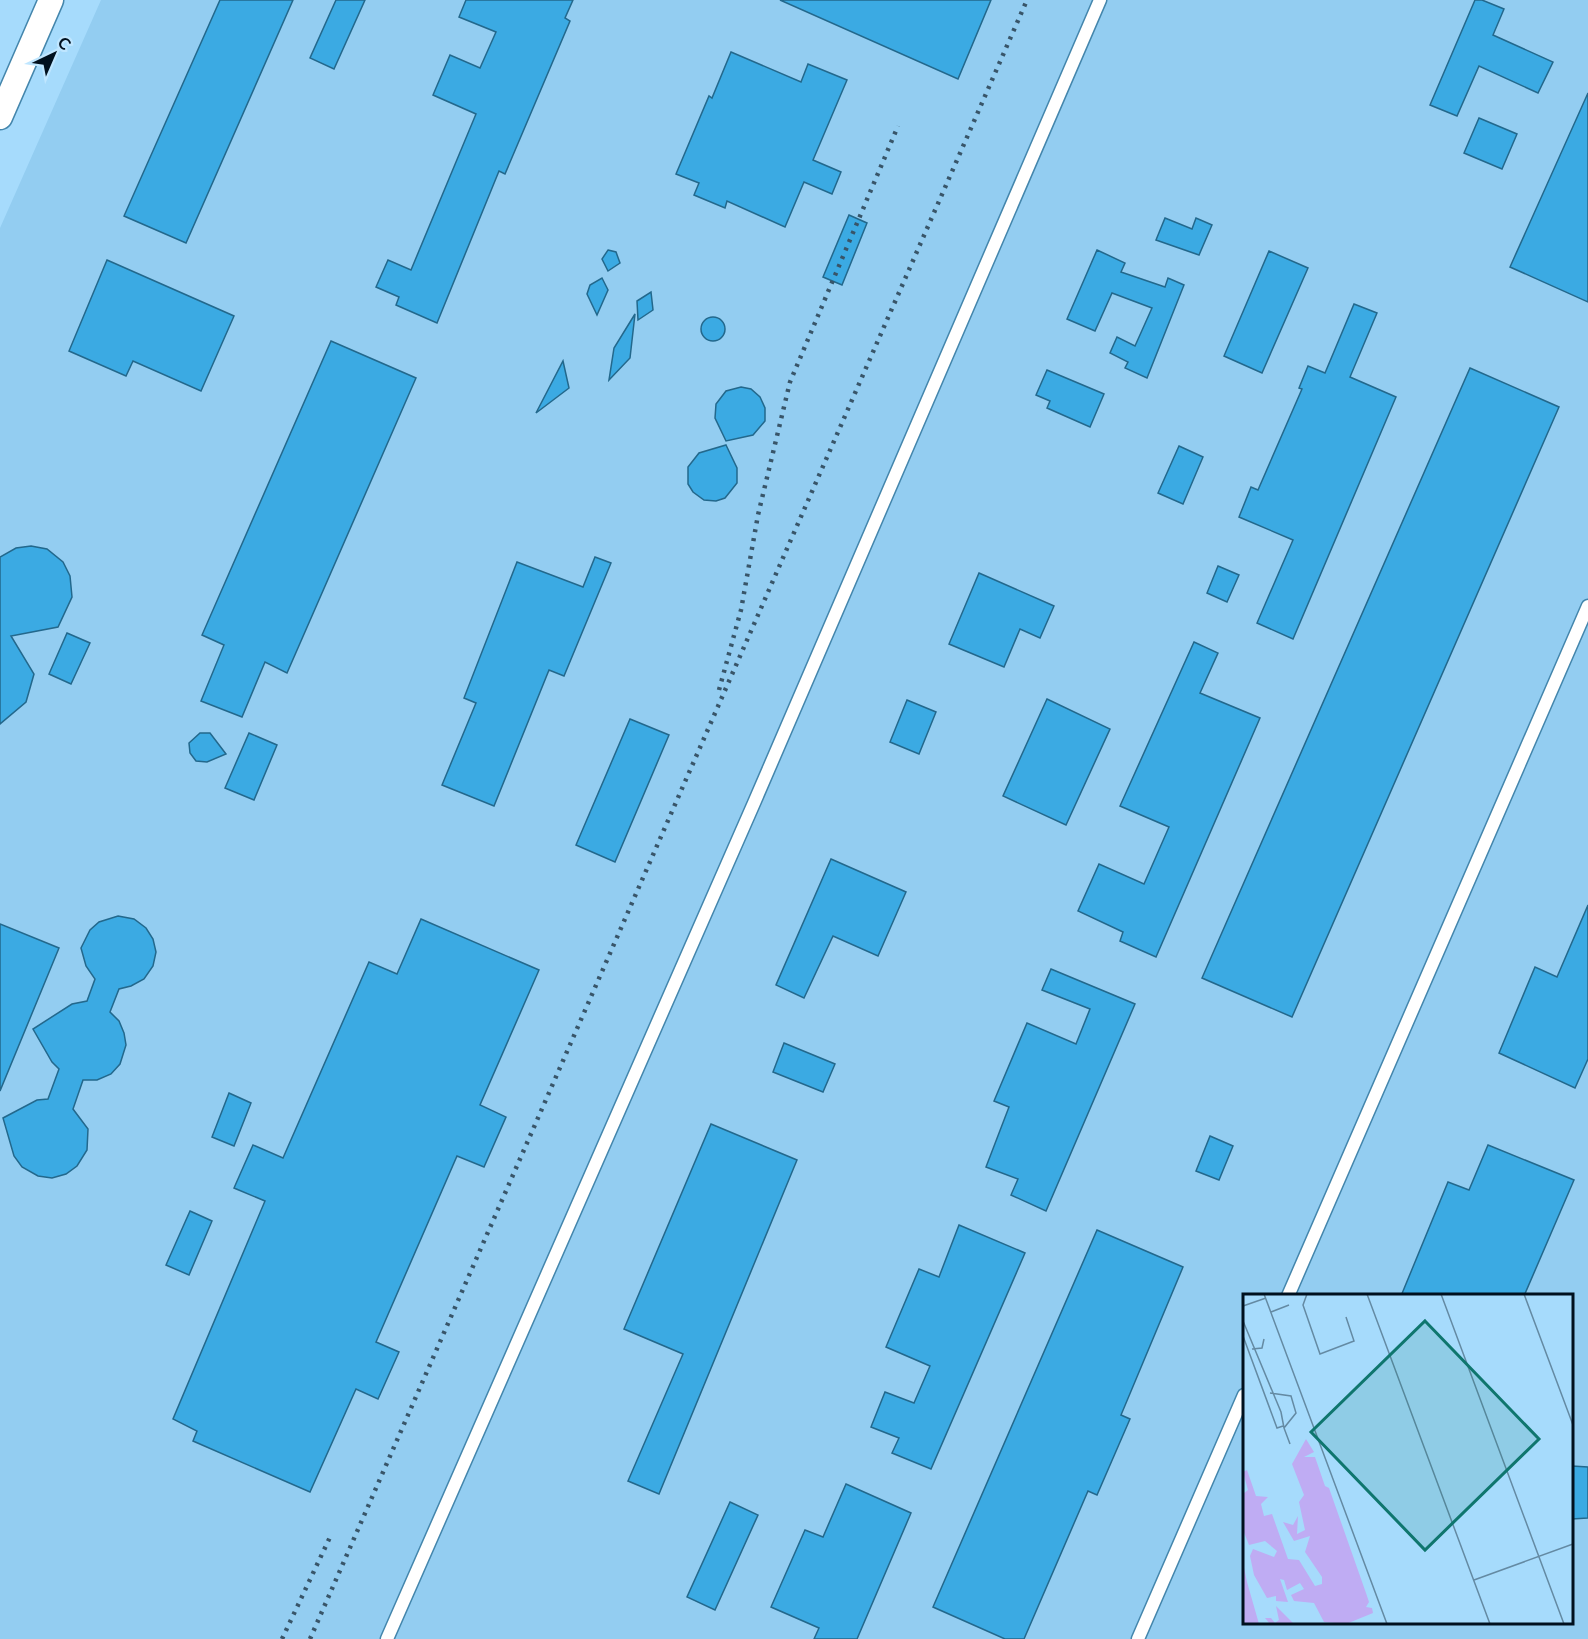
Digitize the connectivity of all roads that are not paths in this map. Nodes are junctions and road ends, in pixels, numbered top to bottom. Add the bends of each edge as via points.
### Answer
1 (51, 0) edge
2 (1100, 0) edge
3 (0, 117) edge
4 (1588, 606) edge
5 (1289, 1294) edge
6 (1243, 1400) edge
7 (387, 1639) edge
8 (1138, 1639) edge

1 - 3 street
2 - 7 lane via 754,804
4 - 5 lane
6 - 8 lane

